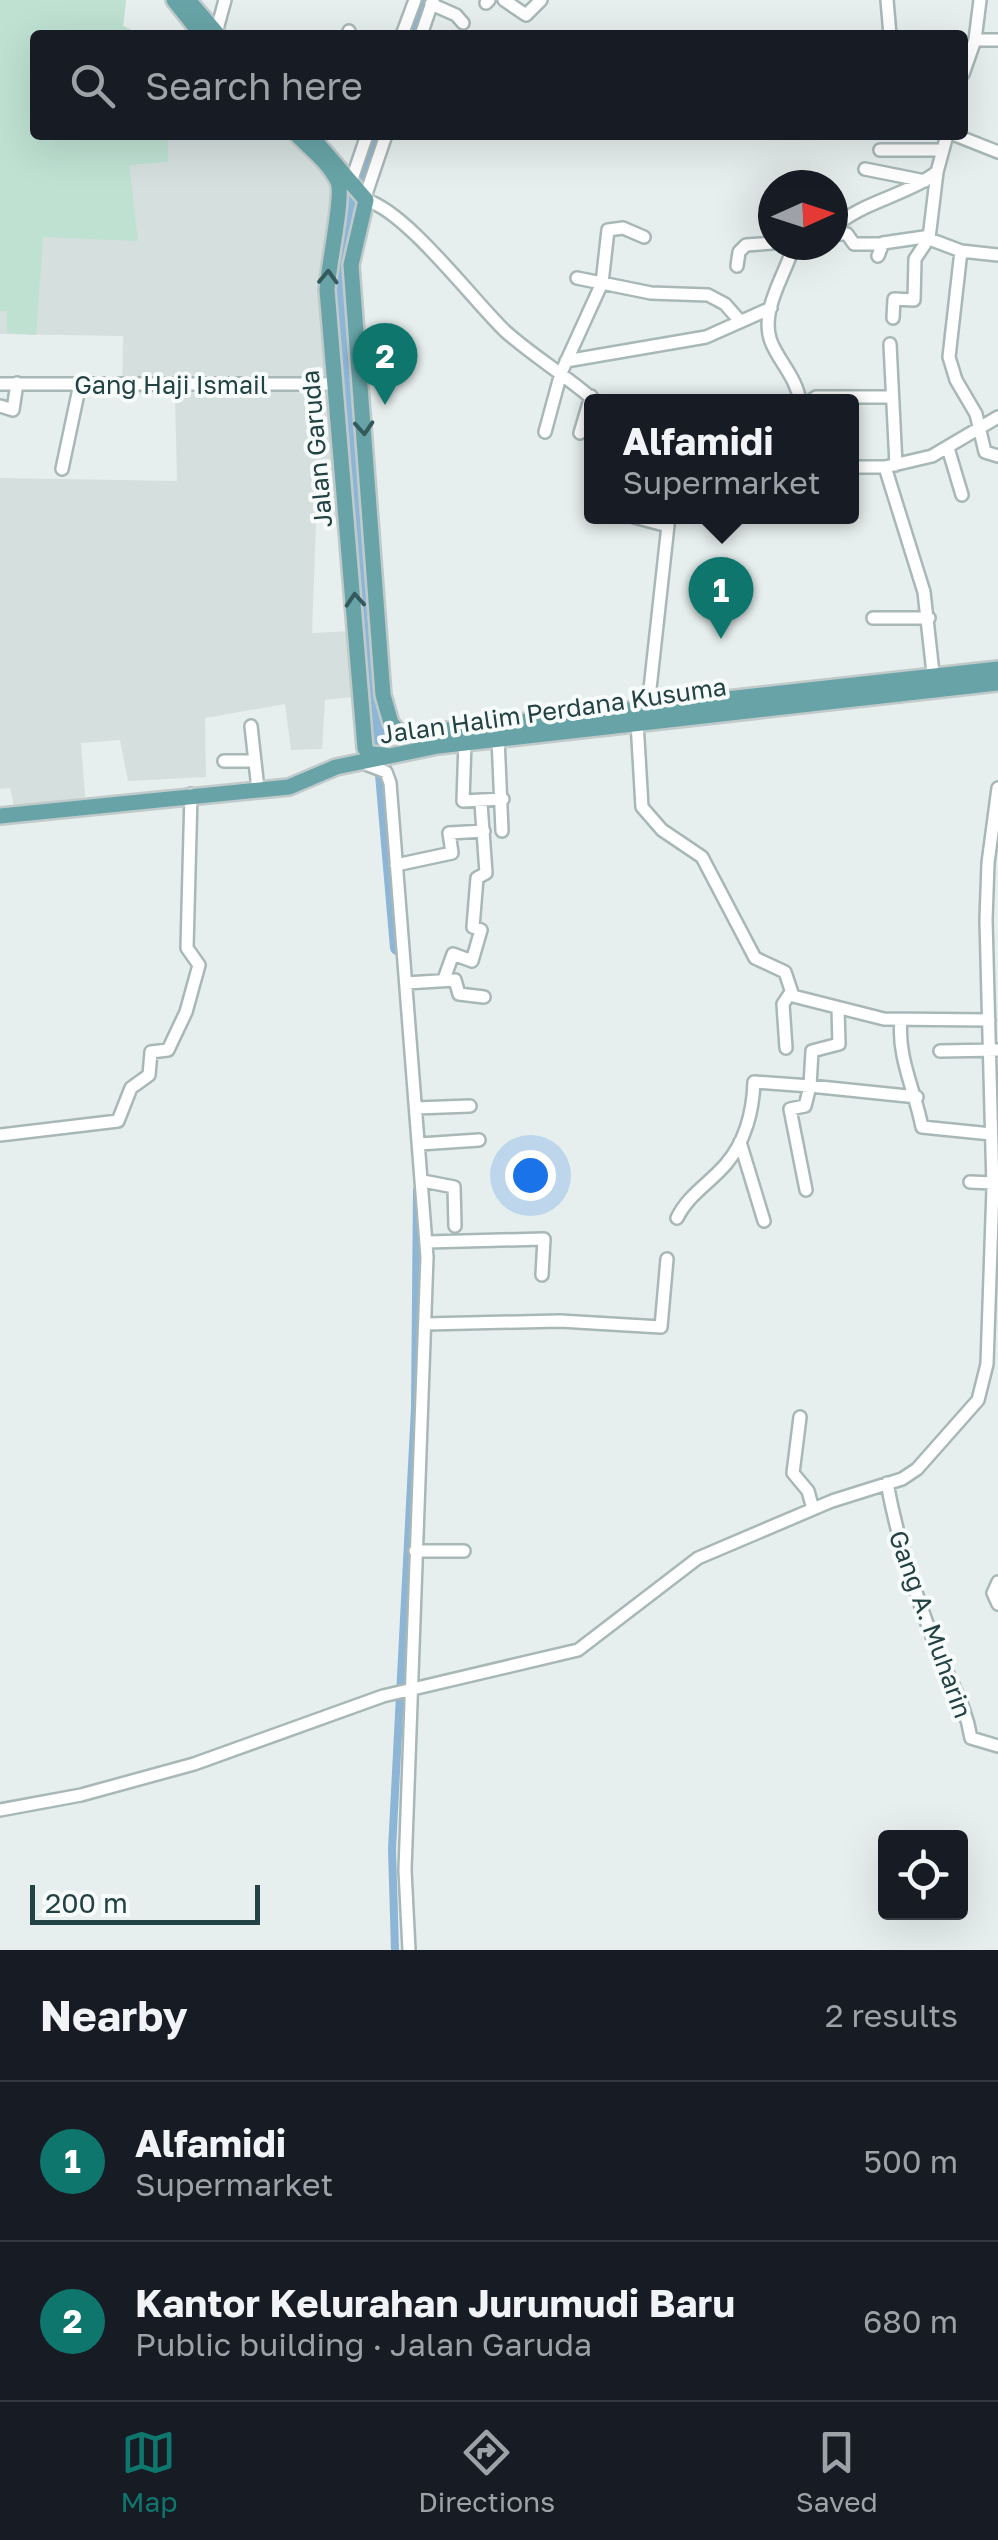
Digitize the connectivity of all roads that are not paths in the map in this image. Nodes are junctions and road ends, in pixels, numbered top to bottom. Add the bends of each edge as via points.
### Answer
1 (174, 0) edge
2 (188, 0) edge
3 (225, 0) edge
4 (414, 0) edge
5 (504, 0) edge
6 (541, 0) edge
7 (886, 0) edge
8 (980, 0) edge
9 (432, 2) edge
10 (463, 23) dead end
11 (208, 30) edge
12 (209, 30) edge
13 (214, 30) edge
14 (404, 30) edge
15 (422, 30) edge
16 (889, 30) edge
17 (975, 40) junction
18 (998, 40) edge
19 (968, 60) edge
20 (302, 140) edge
21 (315, 140) edge
22 (366, 140) edge
23 (384, 140) edge
24 (946, 140) edge
25 (967, 140) edge
26 (880, 150) dead end
27 (943, 150) junction
28 (998, 152) edge
29 (865, 169) dead end
30 (937, 172) junction
31 (925, 181) junction
32 (360, 190) junction
33 (848, 215) edge
34 (848, 235) edge
35 (644, 236) dead end
36 (929, 238) junction
37 (758, 245) edge
38 (961, 250) junction
39 (998, 255) edge
40 (789, 260) edge
41 (737, 266) dead end
42 (577, 278) dead end
43 (602, 283) junction
44 (770, 308) junction
45 (893, 318) dead end
46 (740, 321) junction
47 (890, 344) dead end
48 (564, 367) junction
49 (8, 384) edge
50 (80, 384) junction
51 (347, 392) junction
52 (589, 394) edge
53 (799, 394) edge
54 (892, 396) junction
55 (859, 397) edge
56 (0, 406) edge
57 (998, 417) edge
58 (584, 423) edge
59 (978, 427) junction
60 (545, 432) dead end
61 (580, 433) dead end
62 (948, 448) junction
63 (998, 456) edge
64 (859, 466) edge
65 (891, 466) junction
66 (62, 469) dead end
67 (962, 495) dead end
68 (669, 524) edge
69 (873, 618) dead end
70 (929, 618) junction
71 (998, 668) edge
72 (933, 673) junction
73 (998, 682) edge
74 (804, 695) junction
75 (741, 703) junction
76 (648, 707) junction
77 (636, 722) junction
78 (251, 726) dead end
79 (364, 735) junction
80 (402, 735) joint
81 (498, 738) junction
82 (465, 742) junction
83 (379, 760) junction
84 (224, 761) dead end
85 (255, 761) junction
86 (336, 767) junction
87 (258, 790) junction
88 (998, 791) edge
89 (190, 794) junction
90 (503, 799) junction
91 (482, 803) junction
92 (0, 816) edge
93 (484, 831) junction
94 (502, 831) dead end
95 (396, 865) junction
96 (444, 979) junction
97 (406, 983) junction
98 (791, 992) junction
99 (484, 998) dead end
100 (838, 1010) junction
101 (988, 1020) junction
102 (901, 1021) junction
103 (786, 1048) dead end
104 (994, 1050) edge
105 (940, 1051) dead end
106 (810, 1086) junction
107 (916, 1097) junction
108 (470, 1106) dead end
109 (416, 1108) junction
110 (991, 1134) junction
111 (0, 1135) edge
112 (479, 1140) dead end
113 (740, 1142) junction
114 (420, 1144) junction
115 (423, 1181) junction
116 (970, 1182) dead end
117 (993, 1183) junction
118 (806, 1190) dead end
119 (678, 1218) dead end
120 (764, 1221) dead end
121 (455, 1226) dead end
122 (426, 1242) junction
123 (668, 1259) dead end
124 (542, 1276) dead end
125 (995, 1281) edge
126 (426, 1324) junction
127 (994, 1326) edge
128 (992, 1365) edge
129 (978, 1400) junction
130 (992, 1404) dead end
131 (800, 1417) dead end
132 (887, 1483) junction
133 (813, 1509) junction
134 (415, 1551) junction
135 (464, 1551) dead end
136 (998, 1582) edge
137 (998, 1604) edge
138 (404, 1693) junction
139 (998, 1746) edge
140 (0, 1810) edge
141 (409, 1950) edge

1 - 11 main road
2 - 12 main road
3 - 13 street
4 - 14 street
5 - 6 street via 526,16
7 - 16 street
8 - 17 street
9 - 10 street
9 - 15 street
17 - 18 street
17 - 19 street
51 -> 20 main road, Jalan Garuda via 327,290 342,191
21 - 32 main road
22 - 32 street
23 - 32 street
24 - 27 street
25 - 28 street
26 - 27 street
27 - 30 street
29 - 31 street
30 - 31 street
30 - 36 street
31 - 33 street
32 - 48 street via 422,243 506,332
32 - 51 main road, Jalan Garuda
34 - 36 street via 854,244 880,250
35 - 43 street via 608,230
36 - 38 street
36 - 45 street via 916,259 914,300 894,299
37 - 41 street via 738,252
38 - 39 street
38 - 59 street via 949,357
40 - 44 street
42 - 43 street
43 - 46 street via 708,295
43 - 48 street
44 - 46 street
44 - 53 street via 771,342
46 - 48 street via 696,340
47 - 54 street
48 - 52 street
48 - 60 street
49 - 50 street, Gang Haji Ismail
49 - 56 street via 13,410
50 - 51 street, Gang Haji Ismail
50 - 66 street
79 -> 51 main road, Jalan Garuda
51 -> 80 main road, Jalan Garuda via 383,695
54 - 55 street
54 - 65 street
57 - 59 street
58 - 61 street
59 - 62 street
59 - 63 street via 986,452
62 - 65 street
62 - 67 street
64 - 65 street
65 - 70 street
68 - 76 street
69 - 70 street
70 - 72 street
71 - 72 main road, Jalan Halim Perdana Kusuma
72 - 74 main road, Jalan Halim Perdana Kusuma
73 - 74 main road, Jalan Halim Perdana Kusuma
74 - 75 main road, Jalan Halim Perdana Kusuma
75 - 76 main road, Jalan Halim Perdana Kusuma
75 - 77 main road, Jalan Halim Perdana Kusuma
76 - 80 main road, Jalan Halim Perdana Kusuma
77 - 81 main road, Jalan Halim Perdana Kusuma
77 - 98 street via 642,808 702,857 754,958 785,972
78 - 85 street
79 - 83 main road, Jalan Garuda via 368,754
79 - 86 main road
81 - 82 main road, Jalan Halim Perdana Kusuma
81 - 90 street
82 - 83 main road, Jalan Halim Perdana Kusuma
82 - 91 street via 463,801
83 - 86 main road, Jalan Halim Perdana Kusuma
83 - 95 street
84 - 85 street
85 - 87 street
86 - 87 main road, Jalan Halim Perdana Kusuma via 289,787
87 - 89 main road, Jalan Halim Perdana Kusuma
88 - 101 street via 988,863
89 - 92 main road, Jalan Halim Perdana Kusuma
89 - 111 street via 187,948 199,966 168,1050 150,1052 149,1075 131,1088 118,1121
90 - 91 street
90 - 94 street
91 - 93 street
93 - 95 street via 448,833 452,854
93 - 96 street via 486,873 477,878 473,927 481,930 479,943 472,961 453,954
95 - 97 street
96 - 97 street
96 - 99 street via 455,980 460,994
97 - 109 street
98 - 100 street
98 - 103 street via 783,1009
100 - 102 street
100 - 106 street via 839,1044 812,1051
101 - 102 street
101 - 104 street
102 - 107 street via 900,1051
104 - 105 street
104 - 110 street
106 - 107 street
106 - 113 street via 754,1082
106 - 118 street via 804,1106 790,1109
107 - 110 street via 922,1127
108 - 109 street
109 - 114 street
110 - 117 street
112 - 114 street
113 - 119 street
113 - 120 street
114 - 115 street
115 - 121 street via 454,1187
115 - 122 street
116 - 117 street
117 - 125 street
122 - 124 street via 544,1240
122 - 126 street
123 - 126 street via 661,1327 560,1320
125 - 127 street
126 - 134 street
127 - 128 street
128 - 129 street
129 - 130 street
129 - 132 street via 917,1469
131 - 133 street via 793,1473
132 - 133 street
132 - 139 street, Gang A. Muharin via 896,1536 965,1705 971,1738
133 - 138 street via 686,1564 578,1650
134 - 135 street
134 - 138 street
136 - 137 street
138 - 140 street via 194,1764
138 - 141 street

